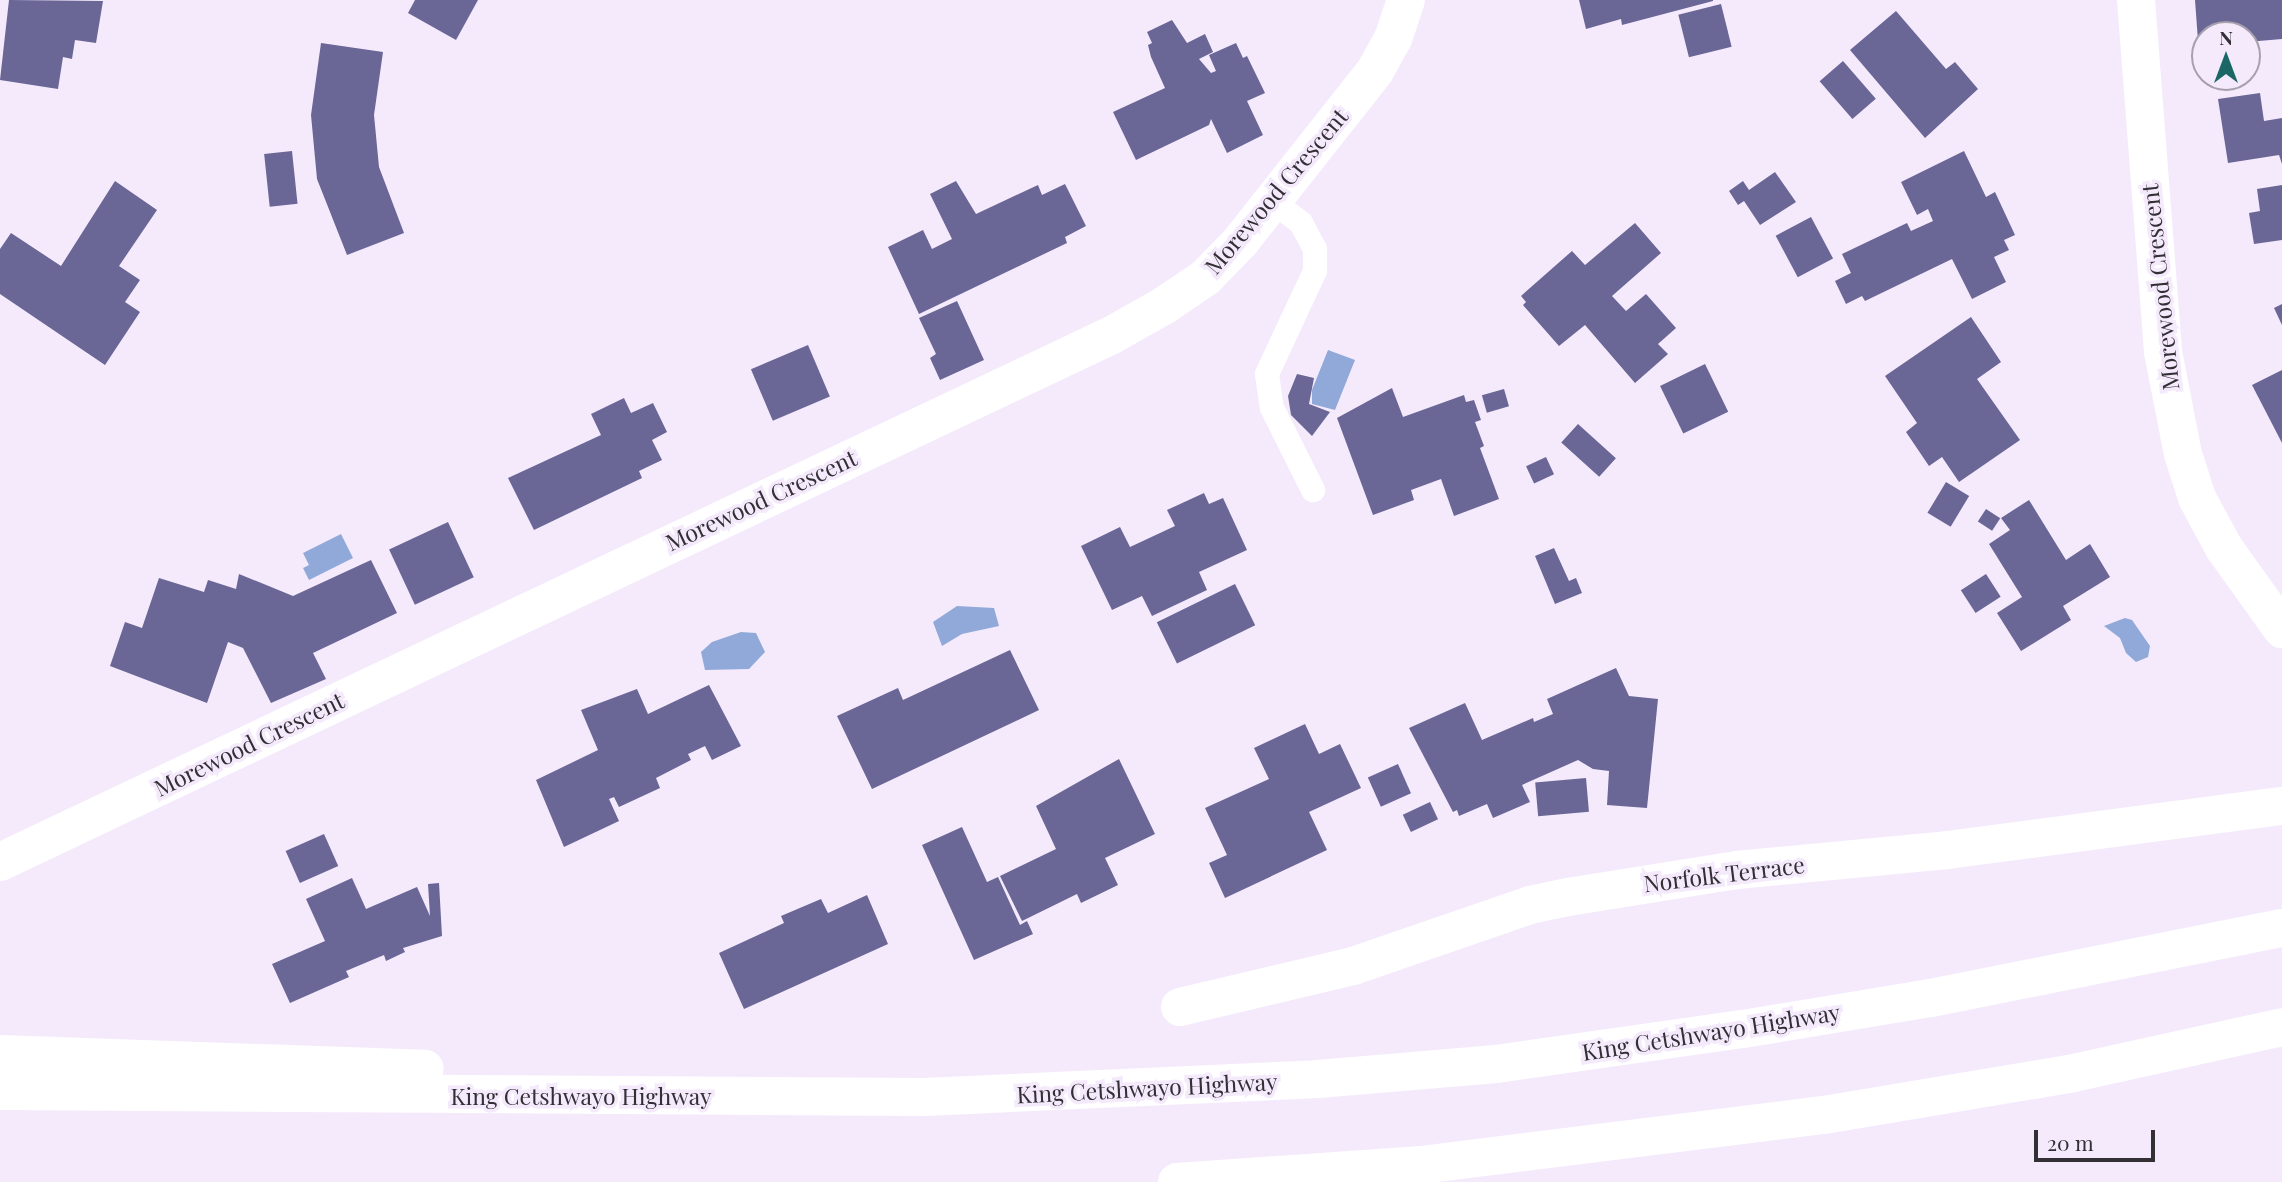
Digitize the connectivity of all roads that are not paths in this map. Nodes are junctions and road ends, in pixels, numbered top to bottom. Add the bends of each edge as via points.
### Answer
1 (1406, 0) edge
2 (2136, 0) edge
3 (1272, 201) junction
4 (1314, 490) dead end
5 (2282, 629) edge
6 (2282, 806) edge
7 (0, 862) edge
8 (2282, 928) edge
9 (1180, 1007) dead end
10 (2282, 1027) edge
11 (0, 1054) edge
12 (1186, 1088) junction
13 (0, 1091) edge
14 (1177, 1182) edge

1 - 3 main road, Morewood Crescent via 1393,39 1375,71
2 - 5 main road, Morewood Crescent via 2163,352 2183,454 2197,498 2224,548
3 - 4 lane via 1301,223 1315,249 1315,271 1267,374 1272,408
3 - 7 main road, Morewood Crescent via 1206,277 1112,335
6 - 9 main road, Norfolk Terrace via 1975,847 1737,870 1568,897 1530,905 1353,966
8 - 12 main road, King Cetshwayo Highway via 1931,998 1743,1029 1496,1064
10 - 14 main road via 2069,1074 1824,1115 1420,1165
11 - 12 main road via 458,1071
12 - 13 main road, King Cetshwayo Highway via 924,1097

